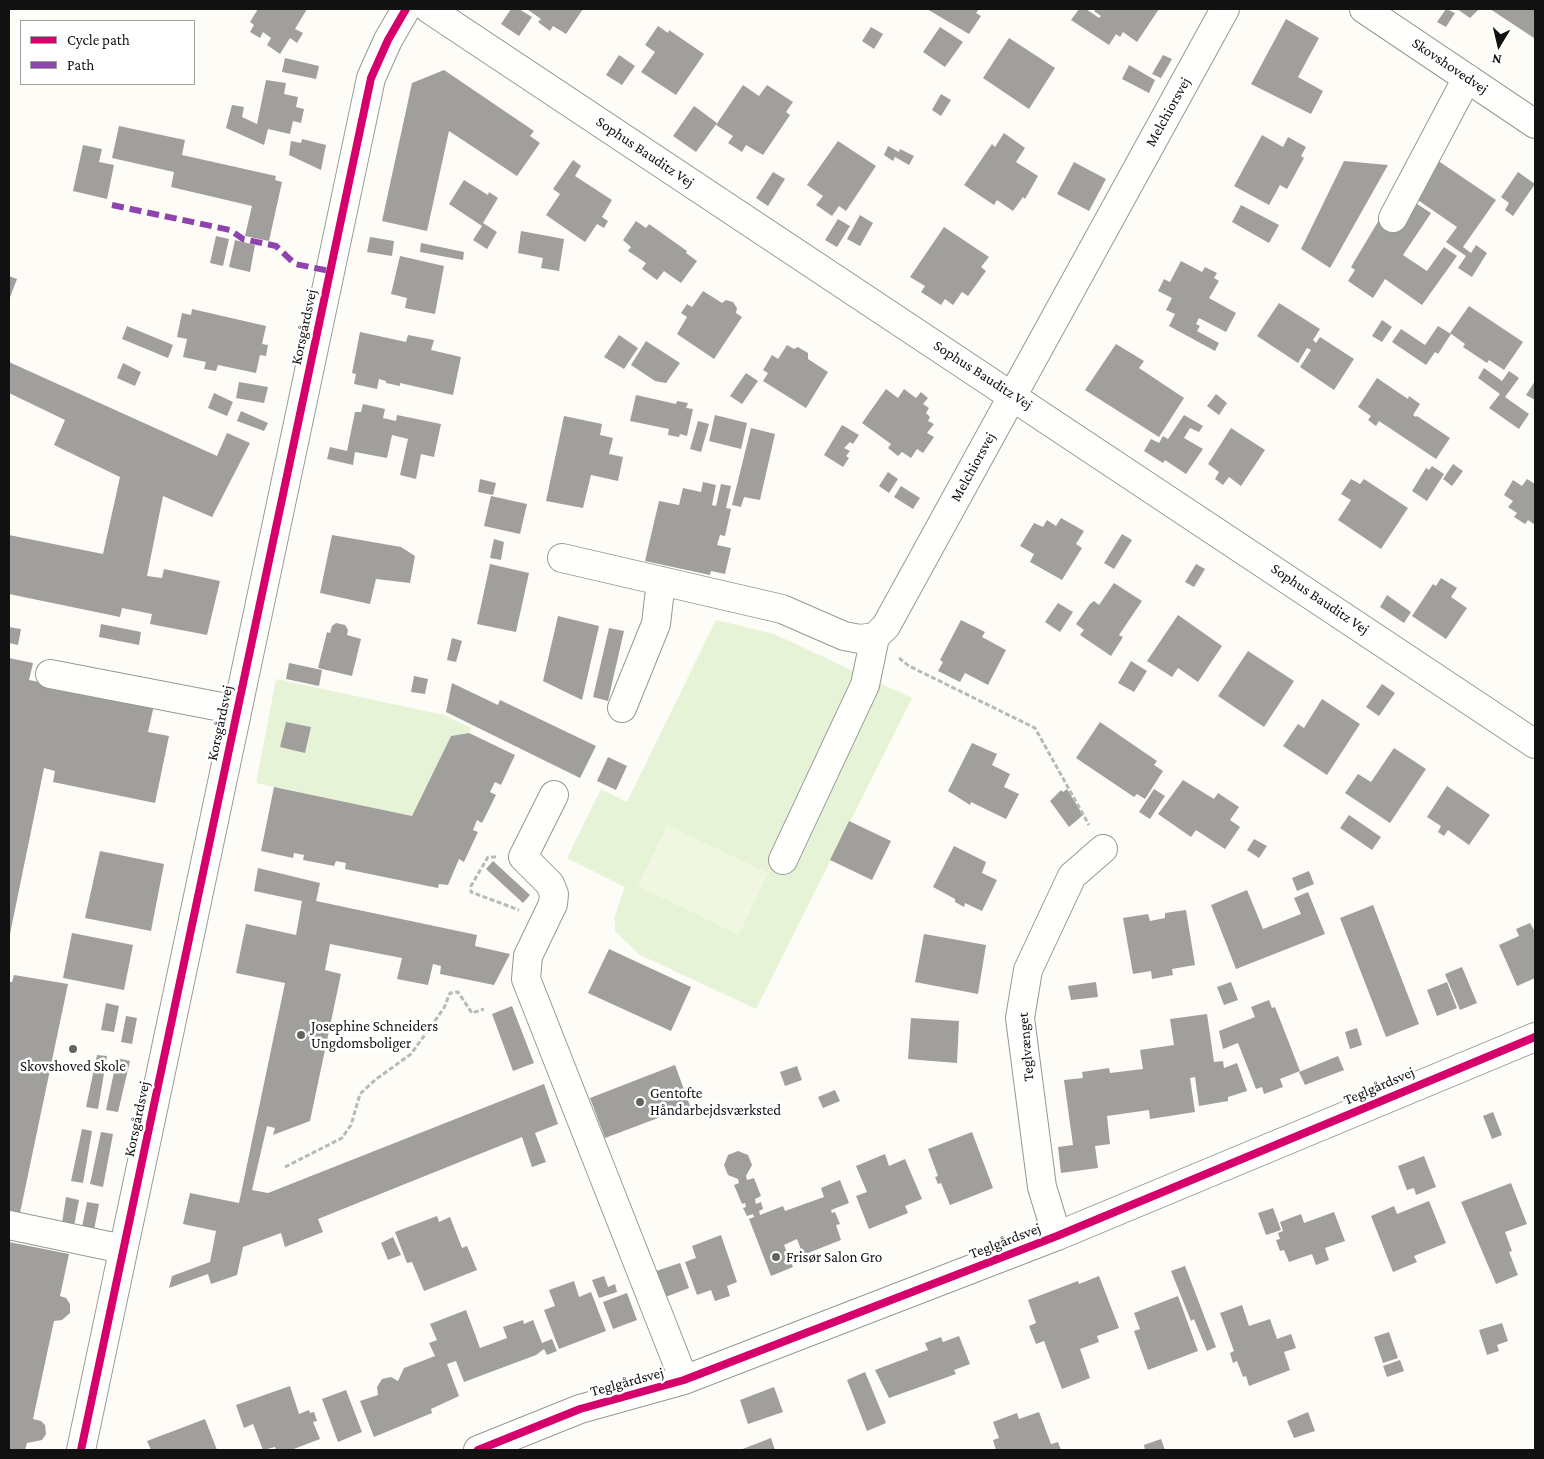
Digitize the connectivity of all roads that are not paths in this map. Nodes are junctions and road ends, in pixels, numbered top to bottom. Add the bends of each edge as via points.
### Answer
1 (406, 9) edge
2 (429, 9) edge
3 (1225, 9) edge
4 (1364, 9) edge
5 (1467, 78) junction
6 (1533, 115) edge
7 (1393, 218) dead end
8 (1013, 395) junction
9 (562, 558) dead end
10 (661, 581) junction
11 (874, 637) junction
12 (50, 674) dead end
13 (622, 708) dead end
14 (237, 710) junction
15 (1535, 744) edge
16 (554, 796) dead end
17 (1103, 849) road end
18 (783, 860) dead end
19 (1535, 1037) edge
20 (9, 1225) edge
21 (1057, 1236) junction
22 (123, 1249) junction
23 (684, 1380) junction
24 (80, 1450) edge
25 (478, 1450) edge

1 - 14 street, Korsgårdsvej via 371,78
2 - 8 street, Sophus Bauditz Vej
3 - 8 street, Melchiorsvej
4 - 5 street, Skovshovedvej
5 - 6 street, Skovshovedvej
5 - 7 street
8 - 11 street, Melchiorsvej via 886,626
8 - 15 street, Sophus Bauditz Vej
9 - 10 street
10 - 11 street via 782,609 844,636
10 - 13 street via 656,624
11 - 18 street via 865,685
12 - 14 street
14 - 22 street, Korsgårdsvej
16 - 23 street, Teglgårdsvej via 523,858 550,884 554,894 553,904 528,956 526,979
17 - 21 street, Teglvænget via 1072,876 1028,970 1020,1018 1042,1187
19 - 21 street, Teglgårdsvej
20 - 22 street
21 - 23 street, Teglgårdsvej
22 - 24 street, Korsgårdsvej
23 - 25 street, Teglgårdsvej via 580,1409

